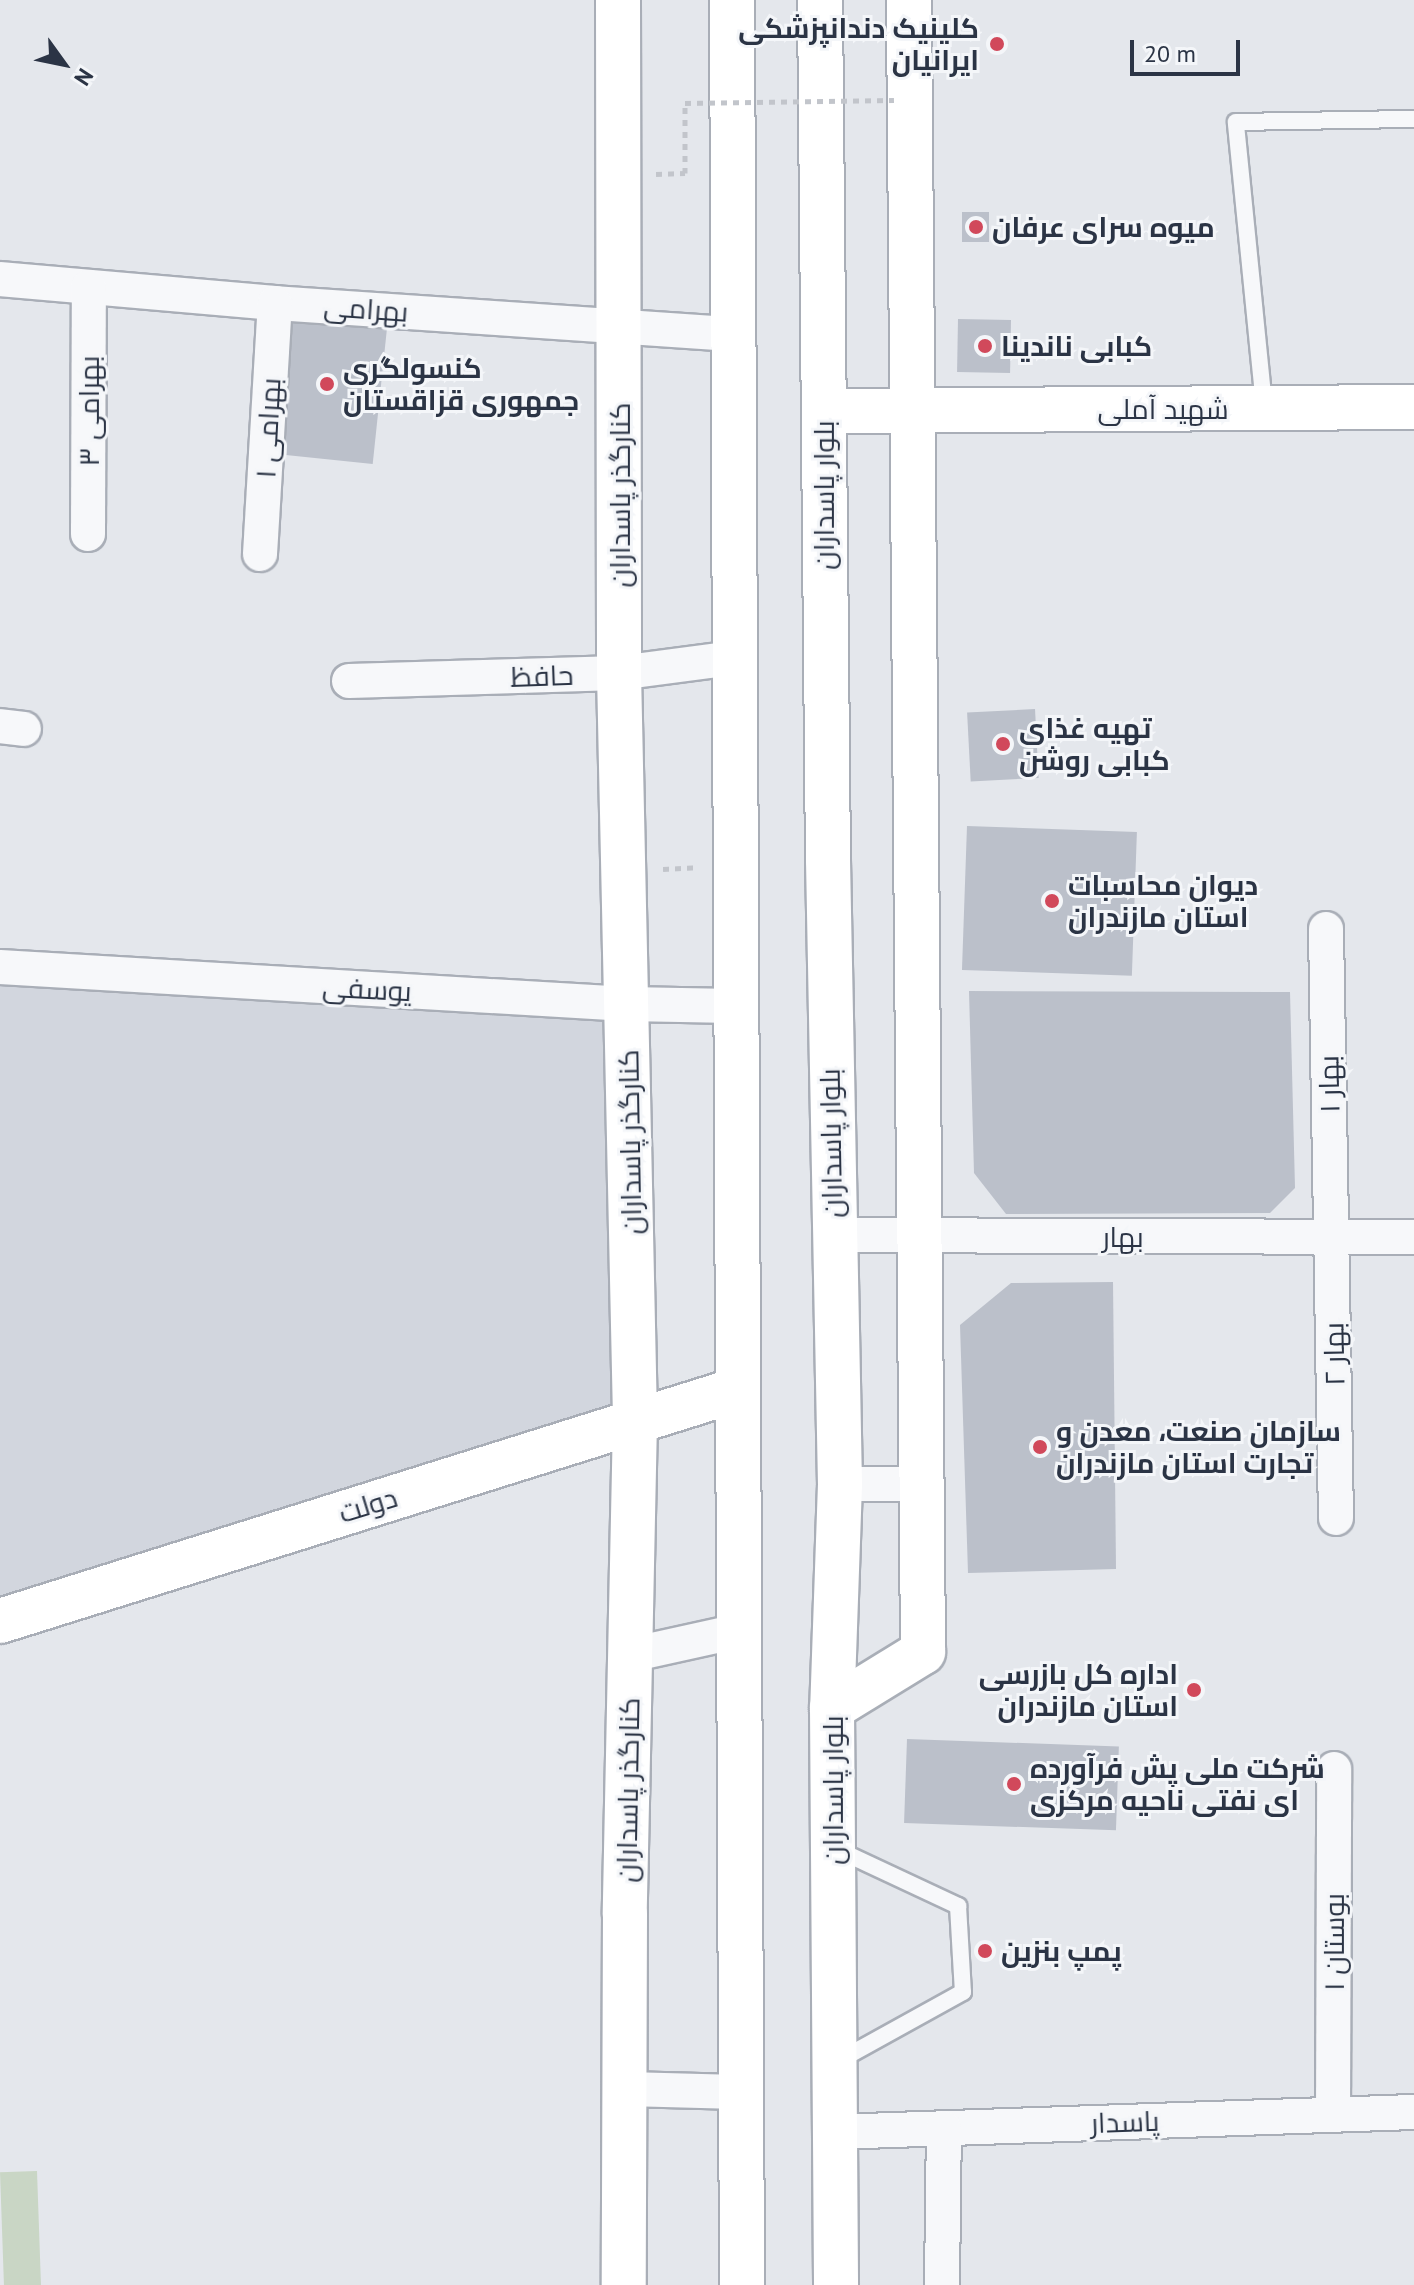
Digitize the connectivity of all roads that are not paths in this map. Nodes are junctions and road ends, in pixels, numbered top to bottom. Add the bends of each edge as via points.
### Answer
1 (618, 0) edge
2 (732, 0) edge
3 (820, 0) edge
4 (909, 0) edge
5 (1414, 119) edge
6 (0, 279) edge
7 (89, 287) junction
8 (275, 303) junction
9 (620, 325) junction
10 (733, 334) junction
11 (1414, 407) edge
12 (1265, 408) junction
13 (913, 409) junction
14 (825, 411) junction
15 (88, 534) dead end
16 (260, 554) dead end
17 (733, 658) junction
18 (619, 673) junction
19 (349, 681) dead end
20 (1326, 929) dead end
21 (0, 967) edge
22 (627, 1004) junction
23 (734, 1006) junction
24 (833, 1235) junction
25 (921, 1236) junction
26 (1414, 1237) edge
27 (1333, 1238) junction
28 (736, 1390) junction
29 (635, 1421) junction
30 (840, 1484) junction
31 (922, 1484) junction
32 (1336, 1518) dead end
33 (0, 1621) edge
34 (738, 1631) junction
35 (630, 1655) junction
36 (832, 1708) junction
37 (1334, 1769) dead end
38 (833, 1848) junction
39 (835, 2062) junction
40 (625, 2089) junction
41 (740, 2092) junction
42 (1414, 2112) edge
43 (1333, 2115) junction
44 (944, 2128) junction
45 (835, 2132) junction
46 (624, 2285) edge
47 (742, 2285) edge
48 (836, 2285) edge
49 (942, 2285) edge

1 - 9 main road, کنارگذر پاسداران
2 - 10 main road
3 - 14 main road, بلوار پاسداران
4 - 13 main road
5 - 12 lane via 1236,122
6 - 7 street, بهرامی
7 - 8 street, بهرامی
7 - 15 street, بهرامی ۳
8 - 9 street, بهرامی
8 - 16 street, بهرامی ۱
9 - 10 street, بهرامی
9 - 18 main road, کنارگذر پاسداران
10 - 17 main road
11 - 12 main road, شهید آملی
12 - 13 main road, شهید آملی
13 - 14 main road, شهید آملی
13 - 25 main road
14 - 24 main road, بلوار پاسداران
17 - 18 street, حافظ
17 - 23 main road
18 - 19 street, حافظ
18 - 22 main road, کنارگذر پاسداران
20 - 27 street, بهار ۱
21 - 22 street, یوسفی
22 - 23 street, یوسفی
22 - 29 main road, کنارگذر پاسداران
23 - 28 main road
24 - 25 street, بهار
24 - 30 main road, بلوار پاسداران
25 - 27 street, بهار
25 - 31 main road
26 - 27 street, بهار
27 - 32 street, بهار ۲
28 - 29 main road, دولت
28 - 34 main road
29 - 33 main road, دولت
29 - 35 main road, کنارگذر پاسداران
30 - 31 street
30 - 36 main road, بلوار پاسداران
31 - 36 main road via 923,1652
34 - 35 street
34 - 41 main road
35 - 40 main road, کنارگذر پاسداران
36 - 38 main road, بلوار پاسداران
37 - 43 street, بوستان ۱
38 - 39 main road, بلوار پاسداران
38 - 39 lane via 958,1906 963,1992
39 - 45 main road, بلوار پاسداران
40 - 41 street
40 - 46 main road, کنارگذر پاسداران
41 - 47 main road
42 - 43 street, پاسدار
43 - 44 street, پاسدار
44 - 45 street, پاسدار
44 - 49 street
45 - 48 main road, بلوار پاسداران

